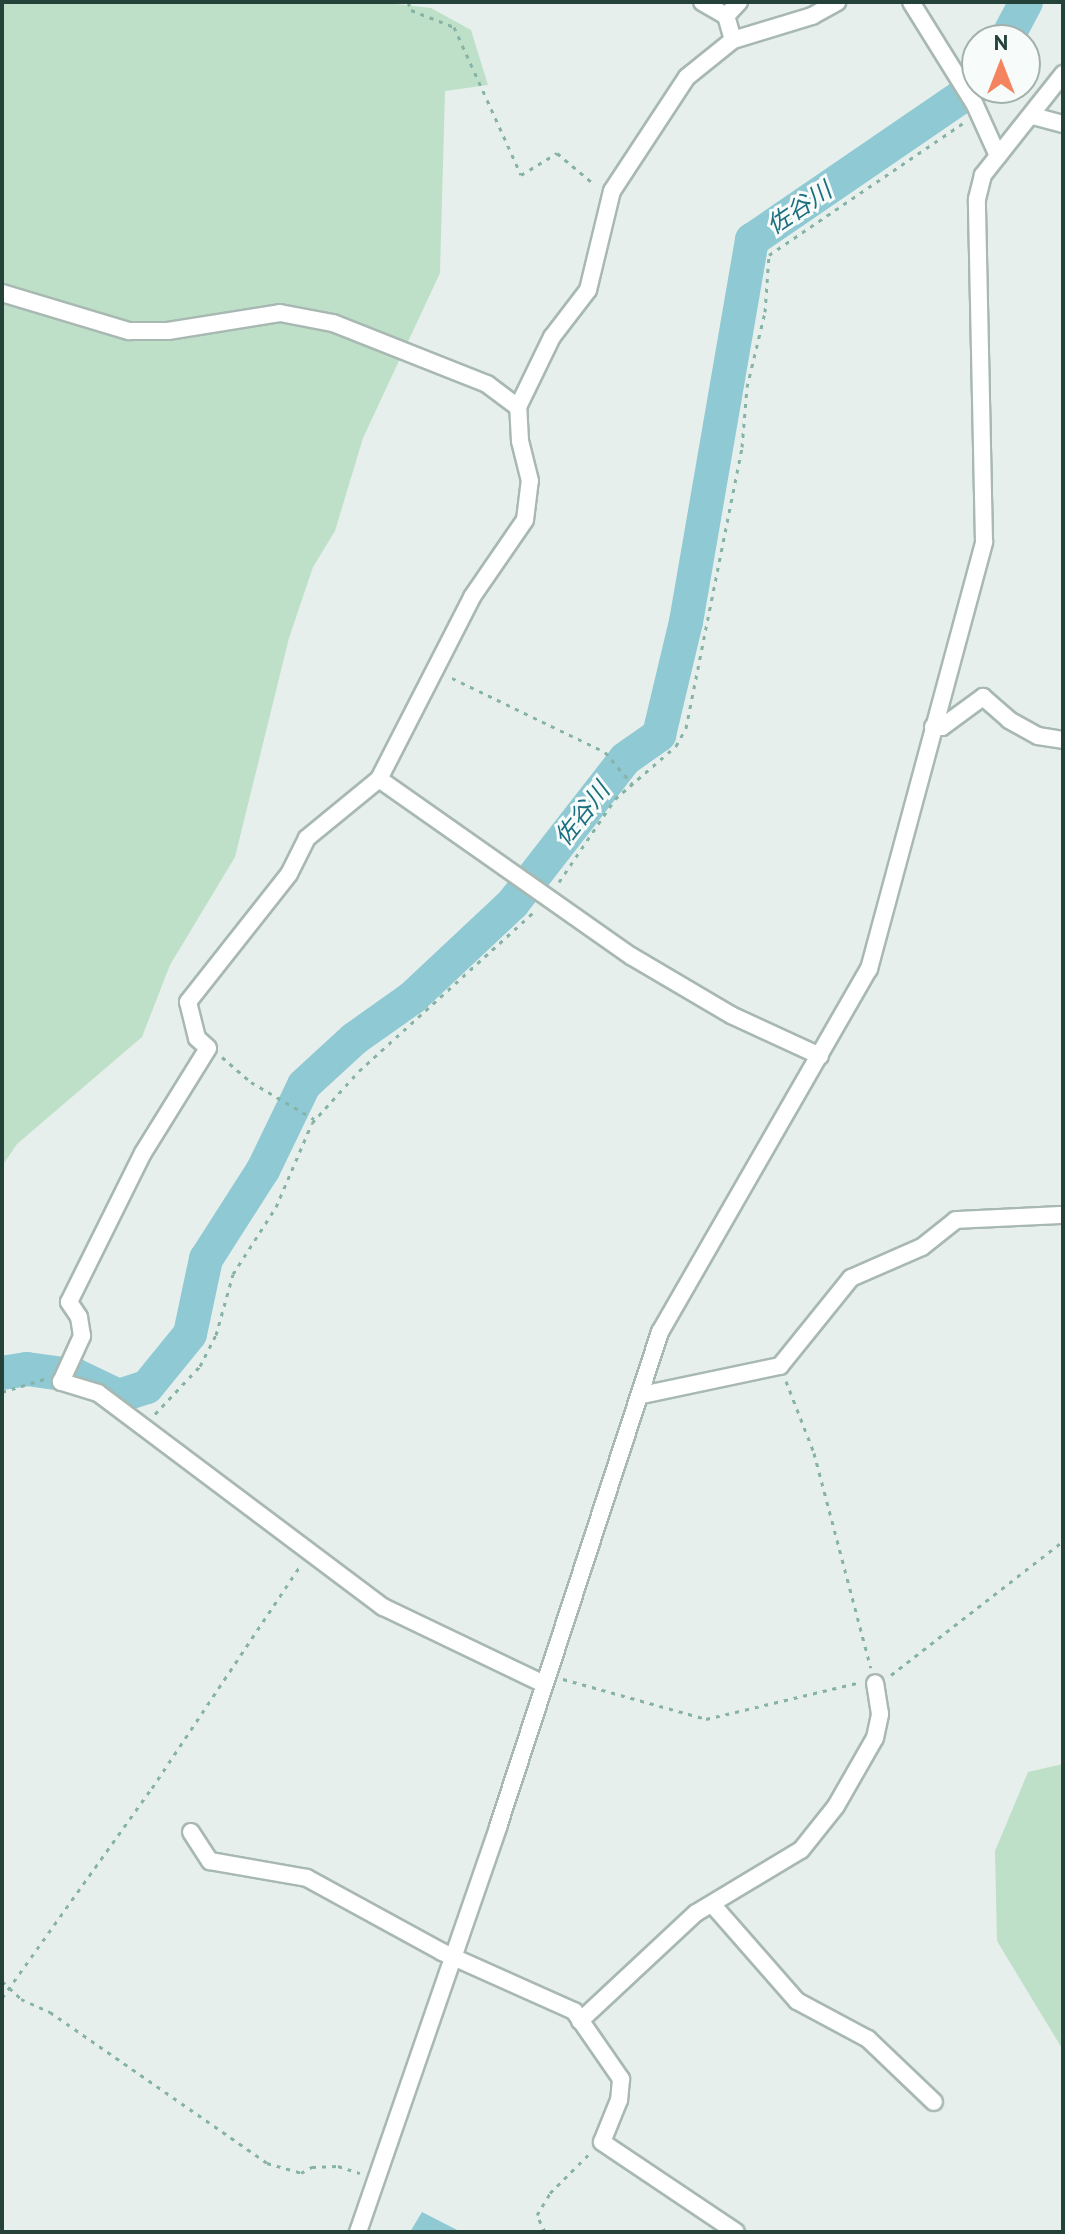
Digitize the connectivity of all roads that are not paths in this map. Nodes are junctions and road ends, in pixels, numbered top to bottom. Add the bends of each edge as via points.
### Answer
1 (702, 2) edge
2 (739, 2) edge
3 (837, 2) edge
4 (911, 2) edge
5 (726, 16) junction
6 (733, 40) junction
7 (1063, 74) edge
8 (1033, 116) junction
9 (1063, 124) edge
10 (998, 156) junction
11 (2, 293) edge
12 (518, 407) junction
13 (933, 727) junction
14 (1063, 740) edge
15 (379, 779) junction
16 (820, 1056) junction
17 (1063, 1215) edge
18 (642, 1395) junction
19 (546, 1680) junction
20 (875, 1683) road end
21 (191, 1832) dead end
22 (712, 1904) junction
23 (455, 1955) junction
24 (580, 2021) junction
25 (934, 2102) dead end
26 (358, 2232) edge
27 (736, 2232) edge

1 - 5 street
2 - 5 street
3 - 6 street via 812,16
4 - 10 street via 980,116
5 - 6 street
6 - 12 street via 687,77 612,191 588,290 552,337
7 - 8 street
8 - 9 street
8 - 10 street
10 - 13 street via 983,175 977,199 984,542
11 - 12 street via 129,331 168,331 280,313 333,323 487,384
12 - 15 street via 530,481 525,520 472,597
13 - 14 street via 942,727 983,697 1038,736
13 - 16 street via 869,969
15 - 16 street via 547,900 731,1015
15 - 19 street via 307,838 289,874 188,1002 197,1038 208,1048 143,1153 69,1302 82,1336 61,1382 98,1393 307,1555 383,1607
16 - 18 street via 660,1332
17 - 18 street via 956,1220 922,1247 851,1278 780,1366
18 - 19 street
19 - 23 street
20 - 22 street via 880,1714 875,1738 836,1806 801,1850
21 - 23 street via 210,1861 307,1878
22 - 24 street via 658,1946
22 - 25 street via 797,2001 868,2039
23 - 24 street via 574,2011
23 - 26 street
24 - 27 street via 621,2079 619,2100 602,2142

